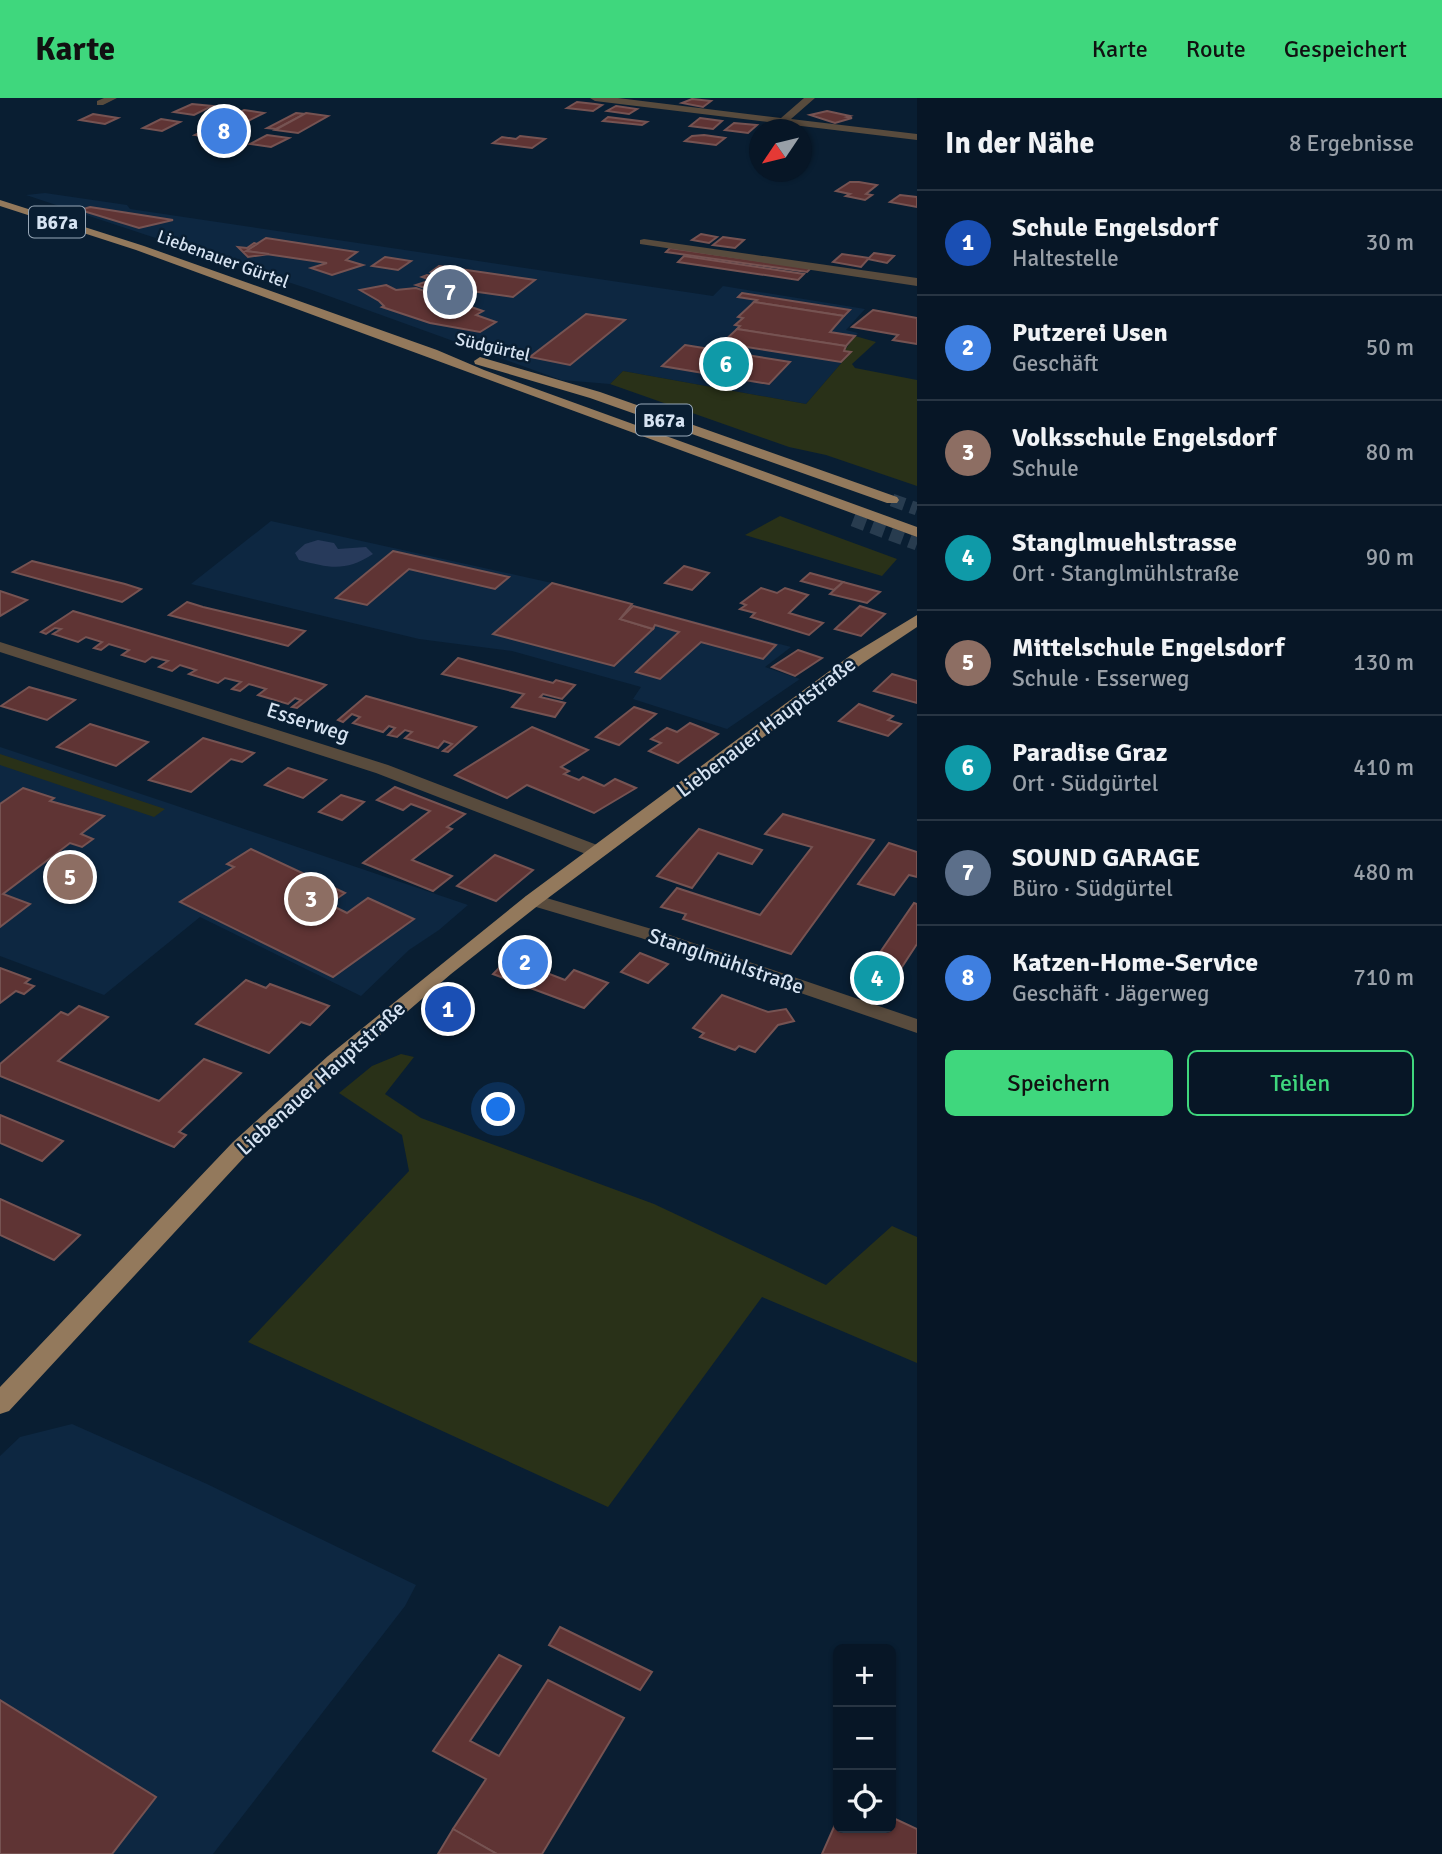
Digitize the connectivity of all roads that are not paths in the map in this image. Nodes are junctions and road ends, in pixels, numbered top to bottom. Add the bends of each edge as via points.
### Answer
1 (111, 98) edge
2 (595, 98) edge
3 (810, 98) edge
4 (614, 99) edge
5 (100, 103) dead end
6 (768, 119) edge
7 (785, 119) edge
8 (812, 124) edge
9 (917, 137) edge
10 (0, 203) edge
11 (644, 242) dead end
12 (917, 282) edge
13 (433, 353) junction
14 (892, 500) tunnel mouth
15 (853, 520) tunnel mouth
16 (917, 520) edge
17 (917, 532) edge
18 (917, 620) edge
19 (0, 647) edge
20 (598, 852) junction
21 (533, 900) junction
22 (917, 1026) edge
23 (0, 1404) edge

1 - 5 street
2 - 4 street
3 - 7 street
4 - 6 street
8 - 9 street
10 - 13 main road, Liebenauer Gürtel / B67a
11 - 12 street
13 - 14 main road, Südgürtel / B67a via 498,365 595,396
13 - 15 main road, Südgürtel / B67a via 472,377 560,414
13 - 16 main road via 491,368
13 - 17 main road
18 - 20 main road, Liebenauer Hauptstraße via 857,659
19 - 20 street, Esserweg via 382,769
20 - 21 main road, Liebenauer Hauptstraße
21 - 22 street, Stanglmühlstraße via 648,934
21 - 23 main road, Liebenauer Hauptstraße via 402,1005 241,1147

